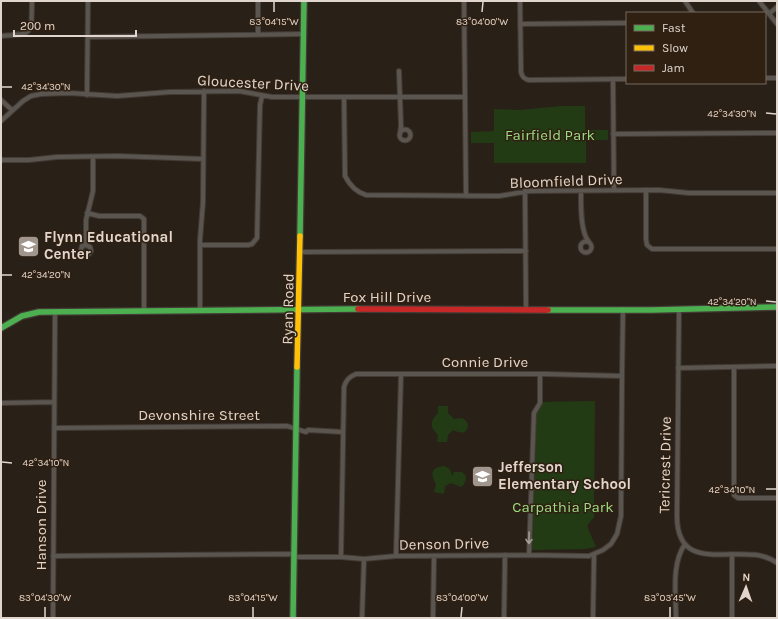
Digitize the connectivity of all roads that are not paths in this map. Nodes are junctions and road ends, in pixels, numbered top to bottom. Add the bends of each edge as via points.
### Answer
1 (32, 1) edge
2 (88, 1) edge
3 (258, 1) edge
4 (304, 1) edge
5 (464, 1) edge
6 (520, 1) edge
7 (685, 1) edge
8 (760, 1) edge
9 (777, 7) edge
10 (692, 12) edge
11 (770, 13) junction
12 (626, 23) edge
13 (520, 24) junction
14 (777, 24) edge
15 (258, 34) junction
16 (304, 34) junction
17 (1, 36) edge
18 (88, 37) junction
19 (399, 71) dead end
20 (766, 78) edge
21 (777, 78) edge
22 (613, 79) junction
23 (626, 79) edge
24 (204, 91) junction
25 (87, 95) junction
26 (262, 96) junction
27 (400, 97) junction
28 (465, 97) junction
29 (303, 98) junction
30 (344, 98) junction
31 (1, 100) edge
32 (12, 110) junction
33 (1, 121) edge
34 (401, 126) junction
35 (408, 131) junction
36 (777, 133) edge
37 (400, 134) junction
38 (614, 134) junction
39 (94, 156) junction
40 (203, 159) junction
41 (1, 160) edge
42 (614, 190) junction
43 (646, 190) junction
44 (525, 191) junction
45 (581, 191) junction
46 (777, 193) edge
47 (466, 196) junction
48 (87, 213) junction
49 (585, 236) junction
50 (589, 242) junction
51 (582, 243) junction
52 (86, 245) dead end
53 (200, 245) junction
54 (777, 249) edge
55 (526, 251) junction
56 (301, 252) junction
57 (777, 308) edge
58 (526, 309) junction
59 (624, 309) junction
60 (300, 310) junction
61 (679, 310) junction
62 (144, 311) junction
63 (200, 311) junction
64 (55, 312) junction
65 (1, 328) edge
66 (777, 366) edge
67 (734, 367) junction
68 (678, 368) junction
69 (401, 374) junction
70 (540, 374) junction
71 (622, 376) junction
72 (54, 402) junction
73 (1, 403) edge
74 (54, 428) junction
75 (297, 429) junction
76 (343, 432) junction
77 (777, 498) edge
78 (685, 544) junction
79 (732, 554) junction
80 (295, 555) junction
81 (529, 555) junction
82 (594, 555) junction
83 (53, 556) junction
84 (396, 556) junction
85 (434, 556) junction
86 (505, 556) junction
87 (341, 557) junction
88 (364, 559) junction
89 (777, 563) edge
90 (53, 618) edge
91 (294, 618) edge
92 (362, 618) edge
93 (433, 618) edge
94 (504, 618) edge
95 (594, 618) edge
96 (676, 618) edge
97 (732, 618) edge

1 - 17 street via 29,31
2 - 18 street
3 - 15 street
4 - 16 street, Ryan Road
5 - 28 street
6 - 13 street
7 - 10 street
8 - 11 street
9 - 11 street
11 - 14 street
12 - 13 street
13 - 22 street via 521,75 525,78
15 - 16 street
15 - 18 street
16 - 29 street, Ryan Road
18 - 25 street
19 - 27 street
20 - 21 street
22 - 23 street
22 - 38 street
24 - 25 street, Gloucester Drive via 117,96
24 - 26 street, Gloucester Drive via 243,91
24 - 40 street
25 - 32 street, Gloucester Drive via 36,95 23,100
26 - 29 street, Gloucester Drive
26 - 53 street via 257,238 248,245
27 - 28 street, Gloucester Drive
27 - 30 street, Gloucester Drive
27 - 34 street
28 - 47 street
29 - 30 street, Gloucester Drive
29 - 56 street, Ryan Road
30 - 47 street, Bloomfield Drive via 344,172 357,191 375,196
31 - 32 street
32 - 33 street, Gloucester Drive
34 - 35 street
34 - 37 street
35 - 37 street via 403,130
35 - 37 street via 411,136 408,140 400,138
36 - 38 street
38 - 42 street
39 - 40 street
39 - 41 street
39 - 48 street via 93,191
40 - 53 street
42 - 43 street, Bloomfield Drive
42 - 45 street, Bloomfield Drive
43 - 46 street, Bloomfield Drive via 689,194
43 - 54 street via 646,239 649,248
44 - 45 street, Bloomfield Drive
44 - 47 street, Bloomfield Drive via 498,196
44 - 55 street
45 - 49 street
48 - 52 street
48 - 62 street via 100,216 140,216 144,219
49 - 50 street
49 - 51 street
50 - 51 street
50 - 51 street via 591,247 587,252 581,249
53 - 63 street
55 - 56 street
55 - 58 street
56 - 60 street, Ryan Road
57 - 61 street, Fox Hill Drive
58 - 59 street, Fox Hill Drive
58 - 60 street, Fox Hill Drive
59 - 61 street, Fox Hill Drive
59 - 71 street
60 - 63 street, Fox Hill Drive
60 - 75 street, Ryan Road
61 - 68 street, Tericrest Drive
62 - 63 street, Fox Hill Drive
62 - 64 street, Fox Hill Drive
64 - 65 street, Fox Hill Drive via 28,314
64 - 72 street, Hanson Drive
66 - 67 street
67 - 68 street
67 - 77 street via 734,495 738,498
68 - 78 street, Tericrest Drive via 677,524 679,535
69 - 70 street, Connie Drive
69 - 76 street, Connie Drive via 356,374 348,378 344,387
69 - 84 street
70 - 71 street, Connie Drive
70 -> 81 street via 540,403 534,412
71 - 82 street via 620,524 610,544
72 - 73 street
72 - 74 street, Hanson Drive
74 - 75 street, Devonshire Street via 287,426
74 - 83 street, Hanson Drive
75 - 76 street, Devonshire Street via 306,432
75 - 80 street, Ryan Road
76 - 87 street
78 - 79 street via 702,553
78 - 96 street via 679,553 677,564
79 - 89 street via 762,555
79 - 97 street
80 - 83 street, Denson Drive
80 - 87 street, Denson Drive
80 - 91 street, Ryan Road
81 - 82 street, Denson Drive
81 - 86 street, Denson Drive
82 - 95 street
83 - 90 street, Hanson Drive
84 - 85 street, Denson Drive
84 - 88 street, Denson Drive
85 - 86 street, Denson Drive
85 - 93 street
86 - 94 street
87 - 88 street, Denson Drive
88 - 92 street

